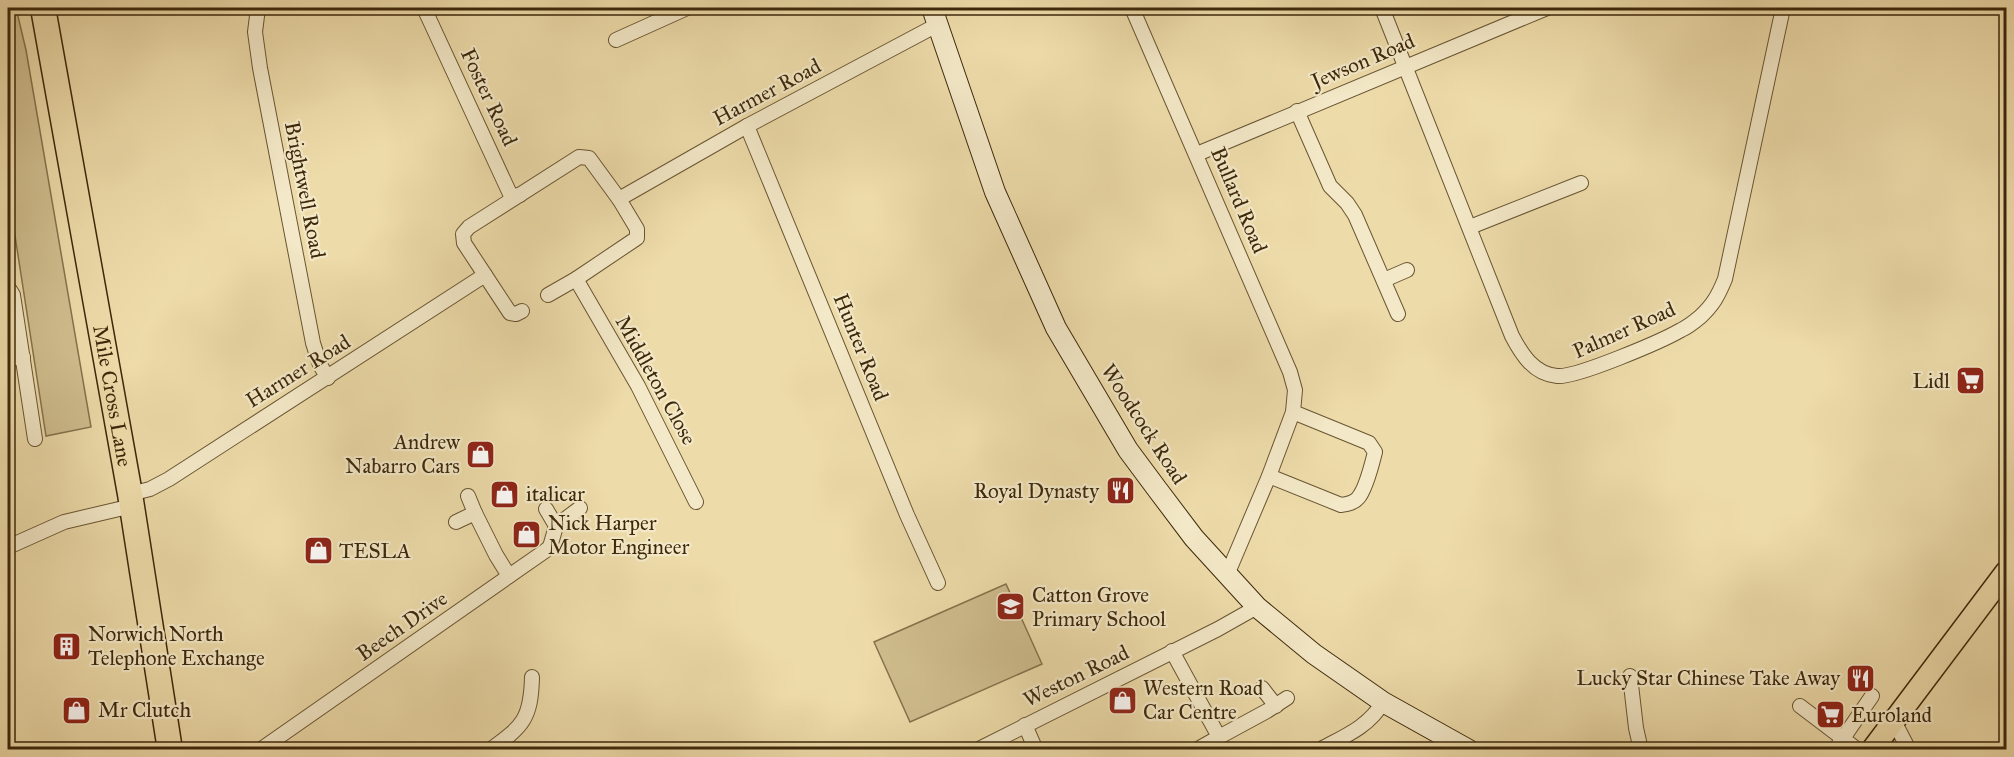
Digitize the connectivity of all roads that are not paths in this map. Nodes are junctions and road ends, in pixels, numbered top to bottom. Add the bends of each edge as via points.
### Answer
1 (43, 8) edge
2 (50, 8) edge
3 (258, 8) edge
4 (424, 8) edge
5 (687, 8) edge
6 (1132, 8) edge
7 (1382, 8) edge
8 (1547, 8) edge
9 (1783, 8) edge
10 (934, 16) edge
11 (616, 40) dead end
12 (51, 43) junction
13 (1405, 66) junction
14 (1298, 111) junction
15 (747, 126) junction
16 (1197, 154) junction
17 (1581, 183) dead end
18 (520, 195) junction
19 (619, 199) junction
20 (1470, 227) junction
21 (1407, 270) dead end
22 (485, 275) junction
23 (576, 279) junction
24 (1384, 280) junction
25 (8, 287) edge
26 (548, 295) dead end
27 (522, 311) dead end
28 (1398, 314) dead end
29 (23, 357) junction
30 (8, 359) edge
31 (328, 378) junction
32 (1293, 412) junction
33 (35, 439) dead end
34 (1269, 476) junction
35 (468, 496) dead end
36 (131, 500) junction
37 (696, 502) dead end
38 (546, 508) dead end
39 (580, 508) dead end
40 (476, 513) junction
41 (456, 522) dead end
42 (556, 526) junction
43 (8, 547) edge
44 (2007, 572) edge
45 (1227, 575) junction
46 (509, 576) junction
47 (938, 583) dead end
48 (1257, 607) junction
49 (1172, 651) junction
50 (1630, 676) dead end
51 (532, 677) dead end
52 (1262, 688) dead end
53 (1872, 696) dead end
54 (1383, 702) junction
55 (1800, 706) dead end
56 (1894, 721) junction
57 (1024, 725) junction
58 (1219, 737) junction
59 (1843, 738) junction
60 (170, 750) edge
61 (260, 750) edge
62 (490, 750) edge
63 (977, 750) edge
64 (1036, 750) edge
65 (1196, 750) edge
66 (1319, 750) edge
67 (1469, 750) edge
68 (1641, 750) edge
69 (1835, 750) edge
70 (1858, 750) edge
71 (1872, 750) edge
72 (1909, 750) edge

1 - 12 highway, Mile Cross Lane
2 - 12 highway, Mile Cross Lane
3 - 31 street, Brightwell Road via 255,32 267,109 313,343
4 - 18 street, Foster Road via 511,196
5 - 11 street
6 - 16 street, Bullard Road
7 - 13 street, Palmer Road
8 - 13 street, Jewson Road
9 - 20 street, Palmer Road via 1725,279 1716,301 1699,318 1681,330 1570,376 1537,370 1522,355 1512,336
10 - 15 street, Harmer Road
10 - 45 street, Woodcock Road via 995,192 1056,328 1128,450
12 - 36 highway, Mile Cross Lane
13 - 14 street, Jewson Road
13 - 20 street, Palmer Road
14 - 16 street, Jewson Road
14 - 24 street via 1330,186 1355,215
15 - 19 street, Harmer Road
15 - 47 street, Hunter Road
16 - 32 street, Bullard Road via 1290,372 1295,390
17 - 20 street
18 - 19 street via 579,157 589,158 595,164
18 - 22 street via 463,234 464,243
19 - 23 street via 637,229 637,238
21 - 24 street
22 - 27 street via 510,313
22 - 31 street, Harmer Road
23 - 26 street
23 - 37 street, Middleton Close via 638,386
24 - 28 street
25 - 29 street via 13,295
29 - 30 street
29 - 33 street
31 - 36 street, Harmer Road
32 - 34 street, Bullard Road
32 - 34 street via 1369,443 1375,452 1373,463 1359,497 1341,506
34 - 45 street, Bullard Road
35 - 40 street
36 - 43 street, Harmer Road via 64,522
36 - 60 highway, Mile Cross Lane
38 - 42 street
39 - 42 street, Beech Drive
40 - 41 street
40 - 46 street
42 - 46 street, Beech Drive via 550,547
44 - 56 main road
45 - 48 street, Woodcock Road
46 - 61 street, Beech Drive
48 - 49 street, Weston Road
48 - 54 street, Woodcock Road via 1314,654
49 - 57 street, Weston Road
49 - 58 street
50 - 68 street
51 - 62 street via 532,701 525,720
52 - 58 street via 1281,702
53 - 59 street
54 - 66 street via 1367,723
54 - 67 street, Woodcock Road
55 - 59 street
56 - 71 main road
56 - 72 street
57 - 63 street, Weston Road
57 - 64 street
58 - 65 street
59 - 69 street
59 - 70 street

